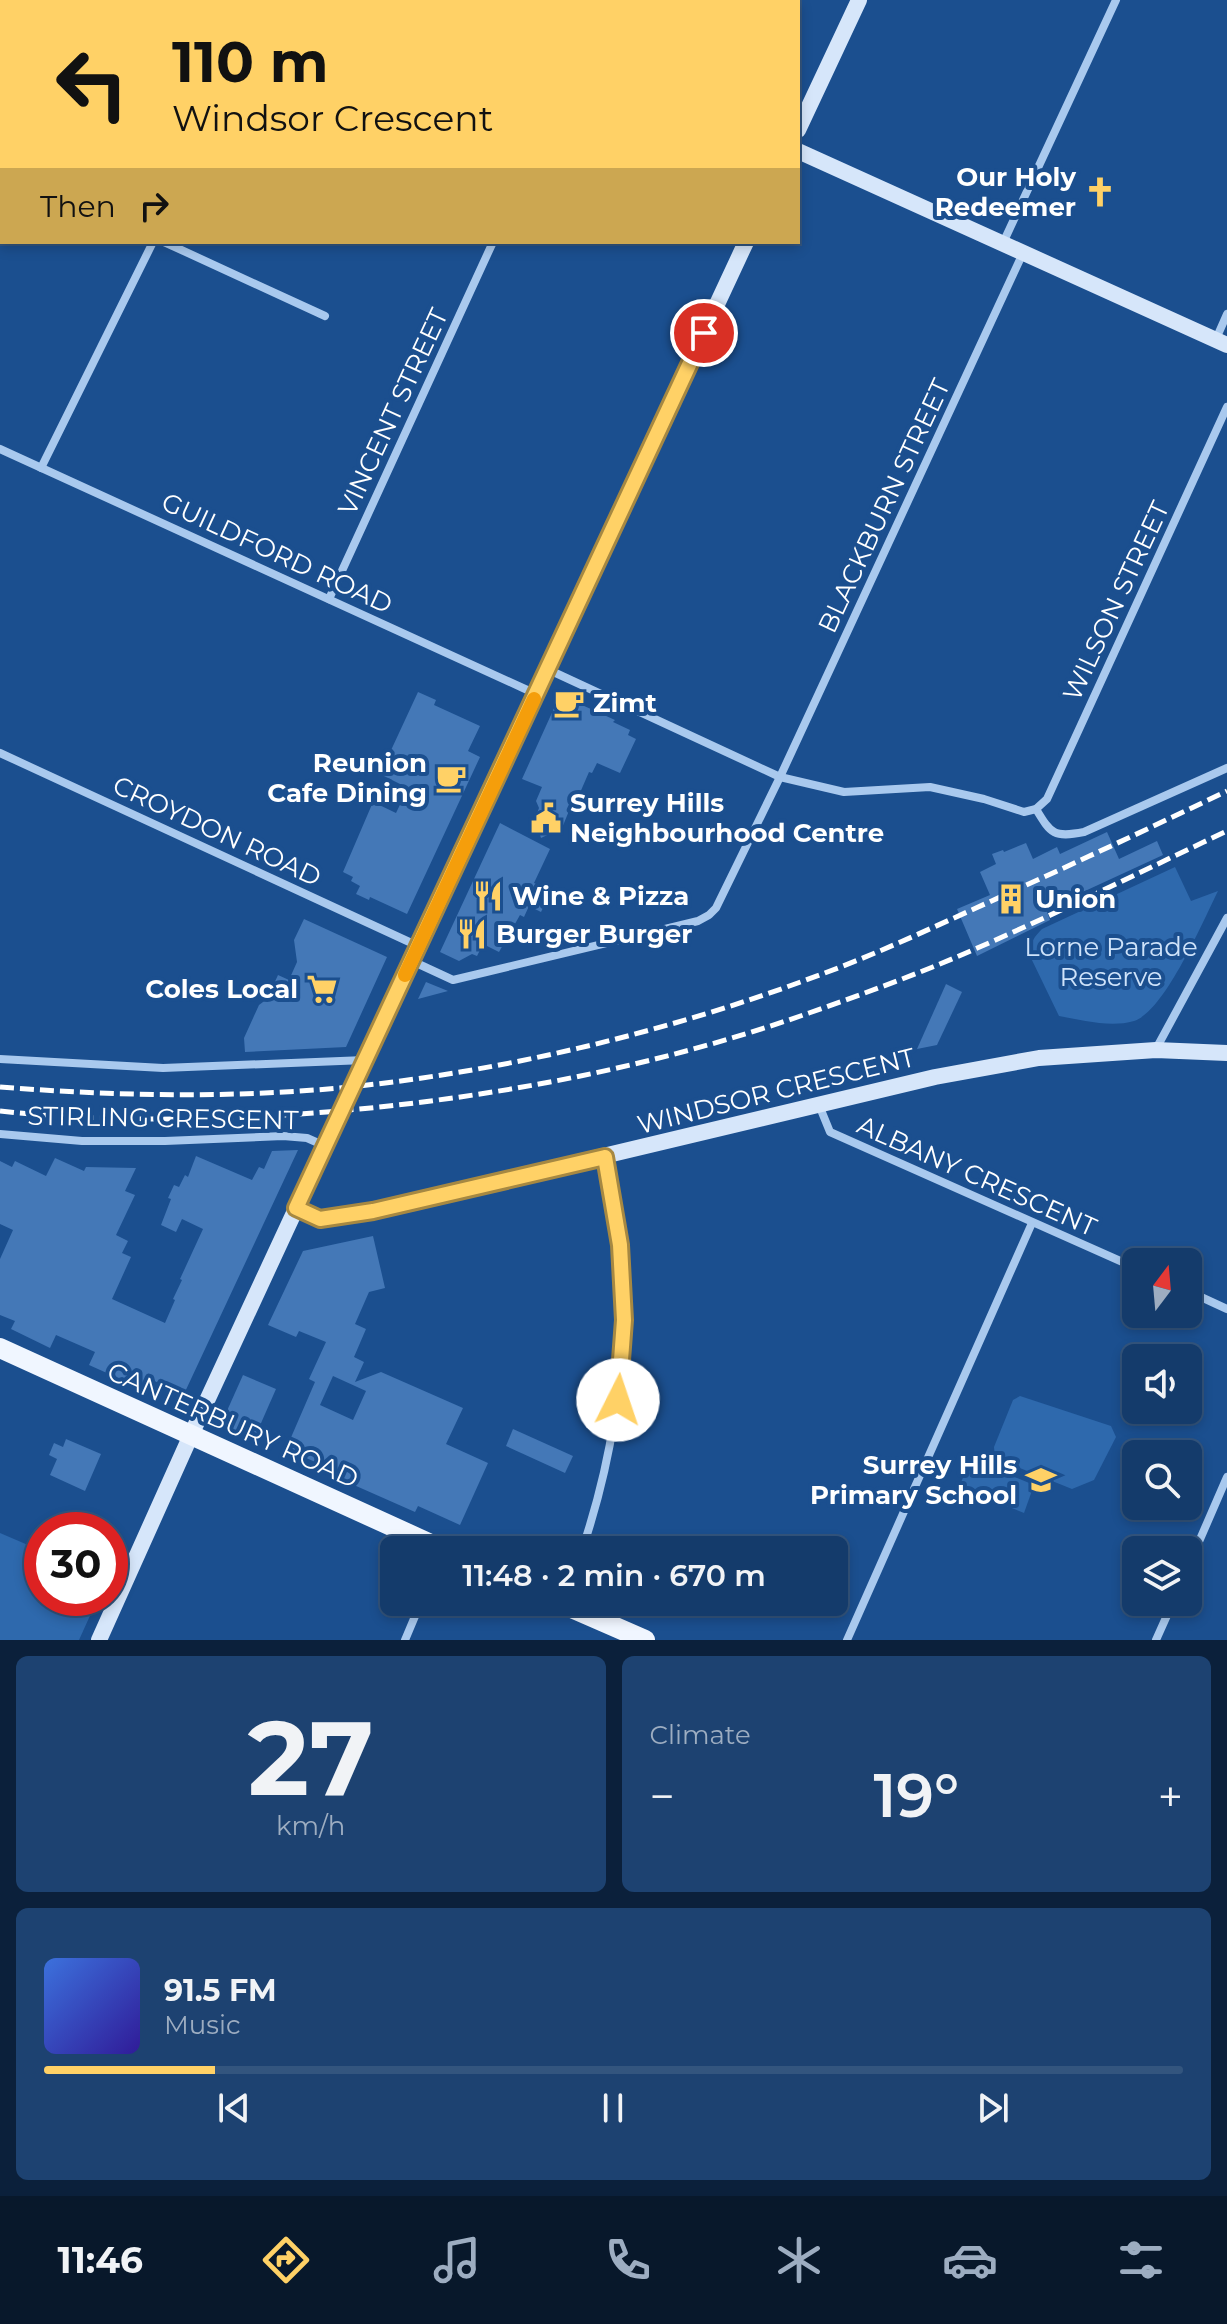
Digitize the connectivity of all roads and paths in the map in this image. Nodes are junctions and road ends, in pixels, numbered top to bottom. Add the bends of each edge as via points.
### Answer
1 (859, 0) edge
2 (1116, 0) edge
3 (800, 126) edge
4 (800, 152) edge
5 (152, 244) edge
6 (168, 244) edge
7 (492, 244) edge
8 (745, 244) edge
9 (1003, 244) junction
10 (1023, 253) junction
11 (1227, 314) edge
12 (325, 316) dead end
13 (1221, 342) edge
14 (1227, 407) edge
15 (0, 449) edge
16 (41, 468) junction
17 (329, 599) junction
18 (547, 669) junction
19 (536, 694) junction
20 (0, 753) edge
21 (1227, 768) edge
22 (780, 777) junction
23 (1036, 809) junction
24 (1227, 918) edge
25 (415, 953) junction
26 (1156, 1050) junction
27 (1227, 1053) edge
28 (0, 1059) edge
29 (365, 1060) junction
30 (819, 1105) junction
31 (0, 1134) edge
32 (325, 1146) junction
33 (605, 1157) junction
34 (296, 1208) junction
35 (1032, 1223) junction
36 (1122, 1262) edge
37 (1202, 1297) edge
38 (1227, 1309) edge
39 (0, 1348) edge
40 (191, 1435) junction
41 (1227, 1477) edge
42 (413, 1536) edge
43 (587, 1536) edge
44 (1201, 1536) edge
45 (415, 1616) edge
46 (591, 1616) edge
47 (1167, 1616) edge
48 (99, 1640) edge
49 (405, 1640) edge
50 (645, 1640) edge
51 (847, 1640) edge
52 (1156, 1640) edge

1 - 3 main road
2 - 9 street
4 - 9 main road
5 - 16 street
6 - 12 street
7 - 17 street, VINCENT STREET
8 - 18 main road
9 - 10 main road
10 - 13 main road
10 - 22 street, BLACKBURN STREET
11 - 13 street
14 - 23 street, WILSON STREET via 1047,799
15 - 16 street, GUILDFORD ROAD
16 - 17 street, GUILDFORD ROAD
17 - 19 street, GUILDFORD ROAD
18 - 19 main road
18 - 22 street
19 - 25 main road
20 - 25 street, CROYDON ROAD
21 - 23 street via 1084,832 1049,831
22 - 23 street via 844,792 930,787 1024,812
22 - 25 street, BLACKBURN STREET via 722,898 698,921 453,980
24 - 26 street
25 - 29 main road
26 - 27 main road, WINDSOR CRESCENT
26 - 30 main road, WINDSOR CRESCENT via 1039,1058
28 - 29 street via 163,1068
29 - 32 main road, bridge
30 - 33 main road, WINDSOR CRESCENT
30 - 35 street, ALBANY CRESCENT via 830,1132
31 - 32 street, STIRLING CRESCENT via 82,1141 283,1136
32 - 34 main road
33 - 34 main road, WINDSOR CRESCENT via 373,1211 320,1219
33 - 43 street via 620,1245 624,1320 607,1464
34 - 40 main road
35 - 36 street, ALBANY CRESCENT
35 - 51 street
37 - 38 street
39 - 40 main road, CANTERBURY ROAD
40 - 42 main road, CANTERBURY ROAD
40 - 48 main road
41 - 44 street
45 - 49 street
46 - 50 main road
47 - 52 street

